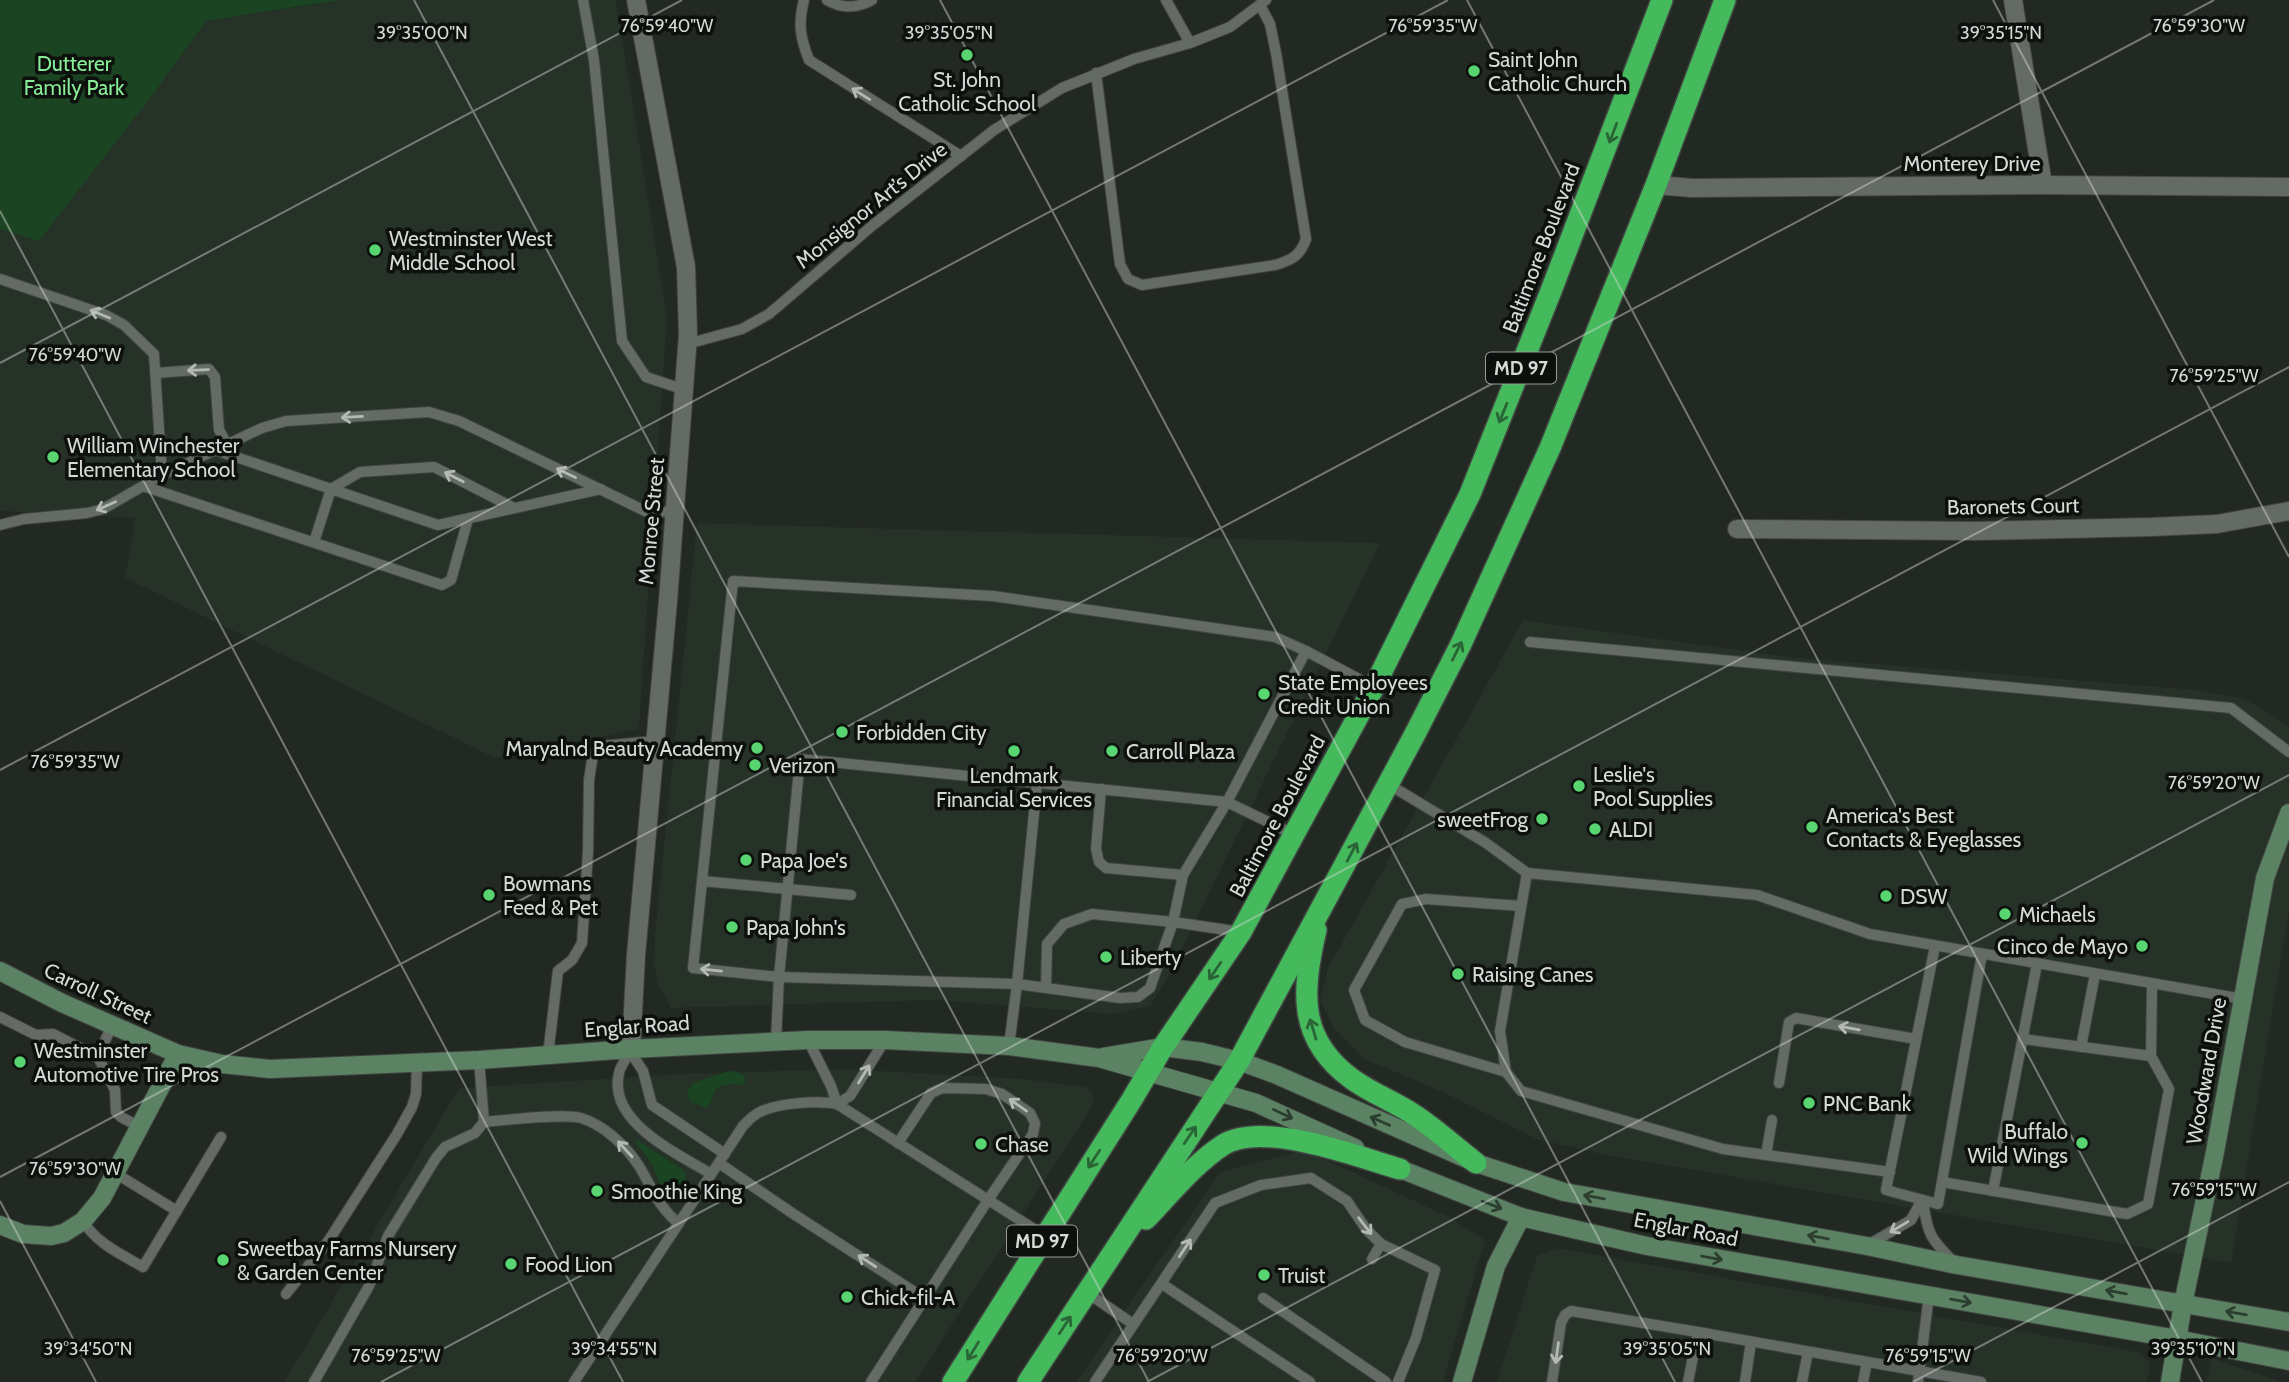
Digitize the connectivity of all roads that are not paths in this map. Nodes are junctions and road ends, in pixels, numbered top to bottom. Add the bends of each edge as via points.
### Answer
1 (583, 0) edge
2 (636, 0) edge
3 (804, 0) edge
4 (827, 0) edge
5 (872, 0) edge
6 (1166, 0) edge
7 (1662, 0) edge
8 (1726, 0) edge
9 (2013, 0) edge
10 (1263, 2) edge
11 (1190, 43) junction
12 (1096, 73) junction
13 (961, 156) junction
14 (1656, 185) junction
15 (2043, 185) junction
16 (2289, 187) edge
17 (0, 279) edge
18 (687, 344) junction
19 (156, 373) junction
20 (685, 390) junction
21 (227, 444) junction
22 (215, 450) junction
23 (162, 475) junction
24 (144, 486) junction
25 (331, 489) junction
26 (601, 489) junction
27 (515, 508) junction
28 (2289, 511) edge
29 (675, 512) junction
30 (468, 519) junction
31 (0, 525) edge
32 (1737, 529) dead end
33 (314, 542) junction
34 (1530, 642) dead end
35 (1306, 651) junction
36 (1374, 687) junction
37 (655, 741) junction
38 (2289, 752) edge
39 (1037, 783) junction
40 (1388, 784) junction
41 (1101, 789) junction
42 (1227, 802) junction
43 (2289, 813) edge
44 (1295, 835) junction
45 (1527, 873) junction
46 (1183, 875) junction
47 (702, 881) junction
48 (788, 889) junction
49 (1331, 891) junction
50 (851, 895) dead end
51 (1521, 906) junction
52 (1173, 922) junction
53 (1241, 932) junction
54 (1935, 946) junction
55 (1982, 954) junction
56 (2037, 964) junction
57 (0, 971) edge
58 (2095, 974) junction
59 (779, 977) junction
60 (1017, 984) junction
61 (2152, 984) junction
62 (1046, 988) junction
63 (2243, 999) junction
64 (0, 1017) edge
65 (112, 1025) junction
66 (1916, 1039) junction
67 (2023, 1039) junction
68 (808, 1040) junction
69 (885, 1040) junction
70 (776, 1041) junction
71 (1009, 1046) junction
72 (1163, 1047) junction
73 (2081, 1047) junction
74 (631, 1049) junction
75 (178, 1054) junction
76 (548, 1055) junction
77 (2151, 1056) junction
78 (98, 1057) junction
79 (1099, 1058) junction
80 (479, 1060) junction
81 (1239, 1061) junction
82 (417, 1062) junction
83 (1506, 1072) junction
84 (1148, 1073) junction
85 (1779, 1083) dead end
86 (1219, 1092) junction
87 (837, 1104) junction
88 (1772, 1120) dead end
89 (484, 1122) junction
90 (140, 1127) junction
91 (221, 1137) dead end
92 (898, 1143) junction
93 (725, 1154) junction
94 (1766, 1155) junction
95 (719, 1163) junction
96 (1476, 1163) junction
97 (1400, 1169) junction
98 (1889, 1172) junction
99 (115, 1173) junction
100 (711, 1174) junction
101 (1942, 1182) junction
102 (1993, 1191) junction
103 (988, 1200) junction
104 (1923, 1200) junction
105 (177, 1211) junction
106 (1521, 1217) junction
107 (83, 1221) junction
108 (678, 1223) junction
109 (0, 1225) edge
110 (1045, 1236) junction
111 (1381, 1244) junction
112 (1867, 1246) junction
113 (1372, 1259) dead end
114 (1957, 1265) junction
115 (1102, 1267) junction
116 (1161, 1284) junction
117 (1086, 1292) junction
118 (286, 1294) dead end
119 (1929, 1295) junction
120 (925, 1298) junction
121 (1263, 1298) dead end
122 (2183, 1304) junction
123 (2289, 1322) edge
124 (1133, 1324) junction
125 (1698, 1332) junction
126 (2177, 1339) junction
127 (1751, 1342) junction
128 (1808, 1352) junction
129 (2289, 1361) edge
130 (1867, 1362) junction
131 (1919, 1377) edge
132 (314, 1382) edge
133 (574, 1382) edge
134 (871, 1382) edge
135 (953, 1382) edge
136 (1028, 1382) edge
137 (1095, 1382) edge
138 (1310, 1382) edge
139 (1386, 1382) edge
140 (1398, 1382) edge
141 (1462, 1382) edge
142 (1552, 1382) edge
143 (1688, 1382) edge
144 (1745, 1382) edge
145 (1802, 1382) edge
146 (1863, 1382) edge
147 (1977, 1382) edge
148 (2170, 1382) edge

1 - 20 lane via 594,60 622,341 646,377
2 - 18 street, Monroe Street via 686,267
13 -> 3 lane via 809,60 799,19
4 - 5 lane via 844,7
6 - 11 lane
7 -> 36 highway, Baltimore Boulevard / MD 97 via 1470,494
8 - 14 highway, MD 97
9 - 15 street
10 - 11 lane, Monsignor Art’s Drive via 1230,27
10 - 12 lane via 1276,53 1306,239 1292,260 1142,285 1128,279 1120,264
11 - 12 lane, Monsignor Art’s Drive
12 - 13 lane, Monsignor Art’s Drive via 1062,88
13 - 18 lane, Monsignor Art’s Drive via 769,314 742,329
14 - 15 street, Monterey Drive
40 -> 14 highway, MD 97 via 1461,643 1550,448
15 - 16 street, Monterey Drive
19 -> 17 lane via 155,354 124,325
18 - 20 street, Monroe Street
21 -> 19 lane via 219,430 215,377 209,369
19 - 23 lane
20 - 29 street, Monroe Street
21 - 22 lane
26 -> 21 lane via 459,421 429,412 286,421
22 - 23 lane
22 - 25 lane
23 - 24 lane
24 -> 31 lane via 103,509
24 - 33 lane
27 -> 25 lane via 434,467 360,472
25 - 30 lane via 438,526
25 - 33 lane
26 - 27 lane
26 - 29 lane via 645,510
27 - 30 lane
28 - 32 street, Baronets Court via 2217,524 2151,527
29 - 37 street, Monroe Street
30 - 33 lane via 451,580 442,585
34 - 38 lane via 2231,708
35 - 36 lane
35 - 42 lane
35 - 47 lane via 1275,637 993,596 733,581
36 - 44 highway, Baltimore Boulevard / MD 97
37 - 74 street, Monroe Street
37 - 76 lane via 601,746 593,754 582,943 558,971
39 - 41 lane
39 - 48 lane via 800,760
39 - 60 lane
40 - 45 lane
49 -> 40 highway, MD 97
41 - 42 lane
41 - 46 lane via 1098,862 1106,868
42 - 44 lane
42 - 46 lane
43 - 63 main road, Woodward Drive via 2265,878
44 - 53 highway, Baltimore Boulevard / MD 97
45 - 51 lane
45 - 54 lane via 1758,895 1870,934
46 - 52 lane
47 - 48 lane
59 -> 47 lane via 693,968
48 - 50 lane
48 - 59 lane
49 - 81 highway, MD 97
96 -> 49 highway via 1414,1115 1352,1079 1320,1048 1310,1027 1307,989 1315,932
51 - 83 lane via 1500,1031
51 - 83 lane via 1437,899 1402,904 1354,990 1365,1020 1405,1042
52 - 53 lane
52 - 62 lane via 1150,988 1138,997
52 - 62 lane via 1091,914 1064,924 1047,944
53 -> 72 highway, Baltimore Boulevard / MD 97
54 - 55 lane
54 - 66 lane
55 - 56 lane
55 - 101 lane
56 - 58 lane
56 - 67 lane
57 - 65 main road, Carroll Street
58 - 61 lane
58 - 73 lane
59 - 60 lane
59 - 70 lane
60 - 62 lane
60 - 71 lane
61 - 63 lane
61 - 77 lane
63 - 122 main road, Woodward Drive
64 - 78 lane via 36,1035 53,1034
65 - 75 main road, Carroll Street
65 - 78 lane
66 -> 85 lane via 1796,1018 1789,1022
66 - 98 lane
67 - 73 lane
67 - 102 lane
68 - 69 main road, Englar Road
68 - 70 main road, Englar Road
68 - 87 lane
69 - 71 main road, Englar Road
87 -> 69 lane via 850,1096
70 - 74 main road, Englar Road
71 - 79 main road, Englar Road
72 - 79 main road, Englar Road
72 - 81 main road, Englar Road
72 - 84 highway, Baltimore Boulevard / MD 97
73 - 77 lane
74 - 76 main road, Englar Road
74 - 93 lane via 643,1071 652,1105
74 - 100 lane via 618,1080 625,1112 635,1124
75 - 82 main road, Englar Road via 270,1069
75 - 90 main road
76 - 80 main road, Englar Road
77 - 102 lane via 2169,1089 2148,1204 2127,1214
78 - 90 lane via 115,1090 117,1112
79 - 84 main road, Englar Road
80 - 82 main road, Englar Road
80 - 89 lane
81 - 86 highway, MD 97
96 -> 81 main road, Englar Road
82 - 118 lane via 416,1094 397,1134 329,1240
83 - 94 lane via 1521,1091 1723,1149
84 - 86 main road, Englar Road
84 -> 110 highway, Baltimore Boulevard / MD 97
86 -> 97 main road, Englar Road via 1273,1110
115 -> 86 highway, MD 97
87 - 92 lane
87 - 93 lane via 764,1110 743,1126
88 - 94 lane
108 -> 89 lane via 657,1202 627,1151 594,1124 566,1117
89 - 132 lane via 436,1158 388,1236 369,1286
90 - 99 main road
91 - 105 lane
92 - 103 lane
103 -> 92 lane via 1035,1129 1030,1113 1002,1094 986,1089 936,1089
93 - 95 lane
94 - 98 lane
95 - 100 lane
120 -> 95 lane
112 -> 96 main road, Englar Road via 1564,1192
97 -> 106 main road, Englar Road
97 - 115 highway via 1307,1142 1263,1137 1234,1140 1186,1176
98 - 104 lane via 1886,1190
99 - 105 lane
99 - 107 main road
100 - 108 lane
101 - 102 lane
101 - 104 lane via 1938,1204
103 - 110 lane
103 - 120 lane
104 -> 112 lane via 1911,1220
104 - 114 lane via 1926,1226 1934,1242
105 - 107 lane via 143,1267 99,1241
106 -> 119 main road, Englar Road via 1660,1248
106 - 141 main road via 1496,1266
107 - 109 main road via 51,1236 23,1234
108 - 133 lane
110 -> 135 highway, Baltimore Boulevard / MD 97
111 - 113 lane
116 -> 111 lane via 1215,1203 1261,1185 1311,1178 1347,1201
111 - 140 lane via 1435,1270
112 - 114 main road, Englar Road
122 -> 114 main road, Englar Road
115 - 117 highway, MD 97
116 - 124 lane
116 - 138 lane
117 - 124 lane
136 -> 117 highway, MD 97
119 -> 126 main road, Englar Road
119 - 131 lane
120 - 134 lane
121 - 139 lane
123 -> 122 main road, Englar Road
122 - 126 main road, Woodward Drive
124 - 137 lane
125 - 127 lane
125 -> 142 lane via 1571,1311 1561,1323
125 - 143 lane
126 - 129 main road, Englar Road
126 - 148 main road, Woodward Drive
127 - 128 lane
127 - 144 lane
128 - 130 lane
128 - 145 lane
130 - 131 lane
130 - 146 lane
131 - 147 lane

